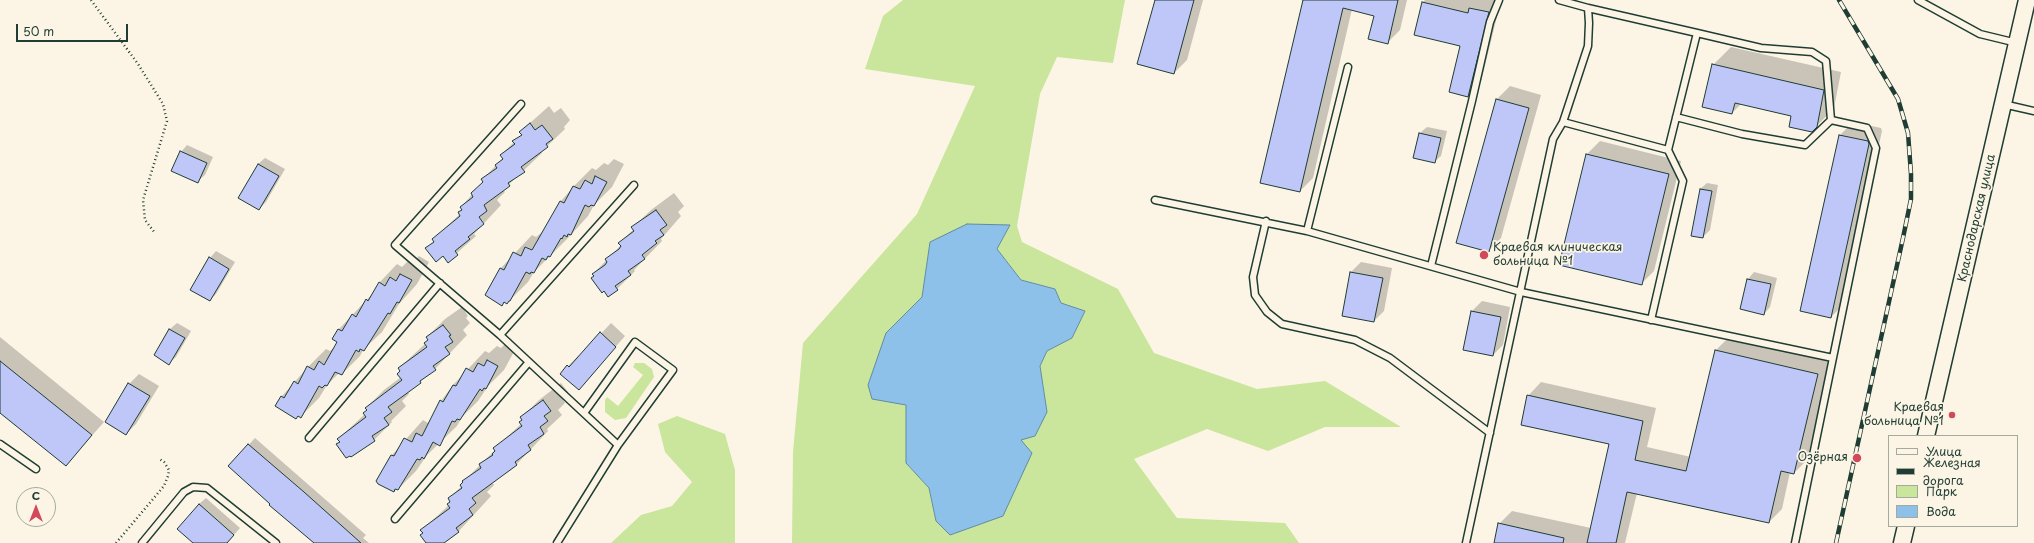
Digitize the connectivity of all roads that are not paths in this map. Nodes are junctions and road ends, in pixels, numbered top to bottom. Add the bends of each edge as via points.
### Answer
1 (1499, 0) edge
2 (1559, 0) edge
3 (1918, 0) edge
4 (2027, 0) edge
5 (1588, 8) junction
6 (1696, 33) junction
7 (2017, 43) junction
8 (1348, 67) dead end
9 (521, 104) dead end
10 (2003, 104) junction
11 (2034, 111) edge
12 (1676, 117) junction
13 (1831, 120) junction
14 (1563, 122) junction
15 (1668, 150) junction
16 (634, 185) dead end
17 (1155, 200) dead end
18 (1266, 221) junction
19 (1307, 231) junction
20 (1431, 266) junction
21 (440, 283) junction
22 (1521, 292) junction
23 (1651, 320) junction
24 (500, 335) junction
25 (1833, 358) junction
26 (530, 362) junction
27 (584, 413) junction
28 (1490, 433) junction
29 (1926, 435) edge
30 (309, 438) dead end
31 (0, 444) edge
32 (618, 445) junction
33 (36, 469) dead end
34 (395, 519) dead end
35 (1906, 527) edge
36 (142, 543) edge
37 (276, 543) edge
38 (557, 543) edge
39 (1466, 543) edge
40 (1795, 543) edge
41 (1902, 543) edge

1 - 20 lane via 1490,22
2 - 5 lane
3 - 7 lane via 1980,34
4 - 7 main road, Краснодарская улица
5 - 6 lane
5 - 14 lane via 1588,46
6 - 12 lane
6 - 13 lane via 1761,48 1812,52 1817,55 1826,61
7 - 10 main road, Краснодарская улица
8 - 19 lane
9 - 21 lane via 395,245
10 - 11 lane
10 - 29 main road, Краснодарская улица
12 - 13 lane via 1742,134 1805,145
12 - 15 lane
13 - 25 lane via 1867,128 1876,148
14 - 15 lane
14 - 22 lane via 1553,139
15 - 23 lane via 1683,181
16 - 24 lane
17 - 18 lane
18 - 19 lane
18 - 28 lane via 1252,277 1255,295 1267,312 1282,324 1355,340 1390,358
19 - 20 lane
20 - 22 lane
21 - 24 lane
21 - 30 lane
22 - 23 lane
22 - 28 lane
23 - 25 lane
24 - 26 lane
25 - 40 lane
26 - 27 lane
26 - 34 lane
27 - 32 lane
27 - 32 lane via 635,342 673,370
28 - 39 lane
31 - 33 lane
32 - 38 lane
35 - 41 main road
36 - 37 lane via 184,492 193,487 207,488

